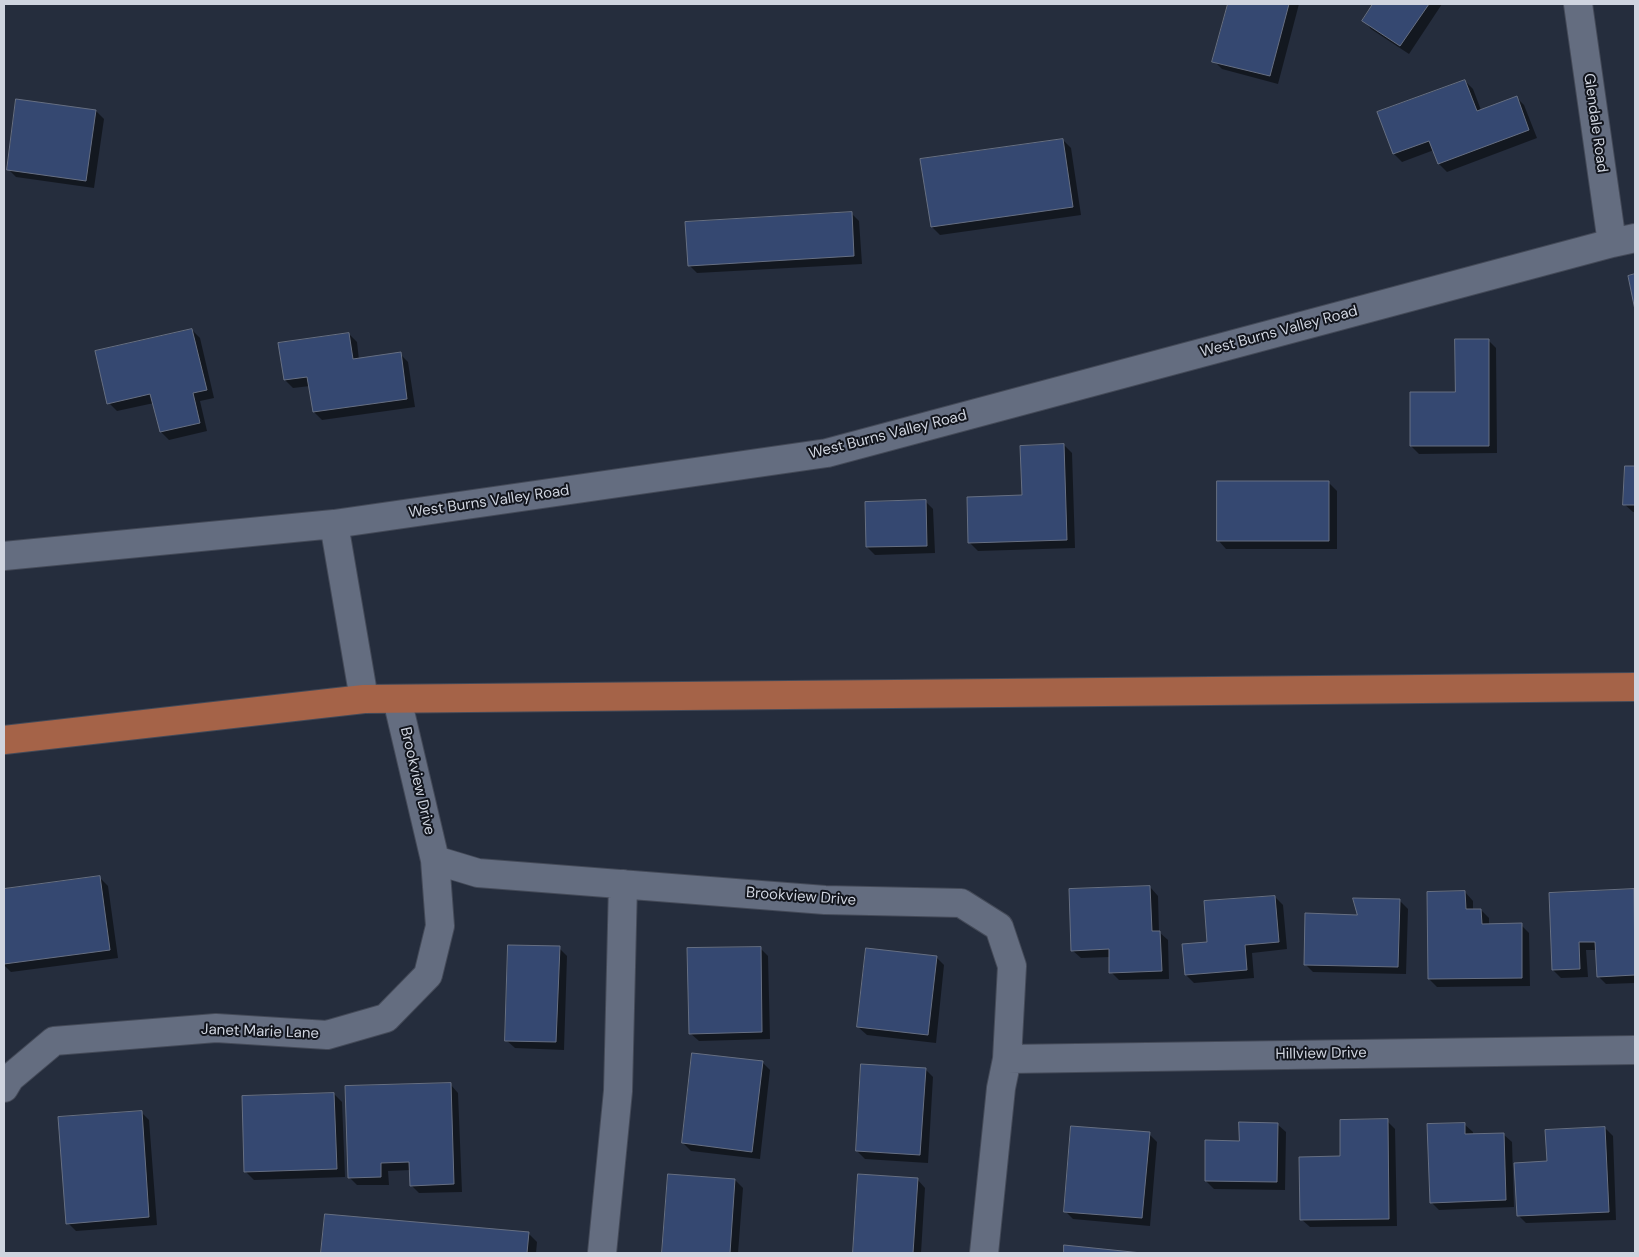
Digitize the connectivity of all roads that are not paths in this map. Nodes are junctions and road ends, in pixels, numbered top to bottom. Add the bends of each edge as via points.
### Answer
1 (1578, 4) edge
2 (1624, 240) edge
3 (334, 524) junction
4 (4, 556) edge
5 (1635, 687) edge
6 (364, 699) junction
7 (397, 699) junction
8 (4, 740) edge
9 (435, 860) junction
10 (623, 884) junction
11 (1635, 1050) edge
12 (1007, 1059) junction
13 (4, 1088) edge
14 (602, 1253) edge
15 (984, 1253) edge

1 - 2 street, Glendale Road
2 - 3 street, West Burns Valley Road via 827,453
3 - 4 street, West Burns Valley Road
3 - 6 street
5 - 7 main road
6 - 7 main road
6 - 8 main road
7 - 9 street, Brookview Drive
9 - 10 street, Brookview Drive via 478,873
9 - 13 street, Janet Marie Lane via 440,926 428,975 386,1018 326,1034 216,1028 54,1041 10,1078
10 - 12 street, Brookview Drive via 825,900 961,903 998,927 1012,966
10 - 14 street via 618,1091
11 - 12 street, Hillview Drive
12 - 15 street, Brookview Drive via 1001,1088

